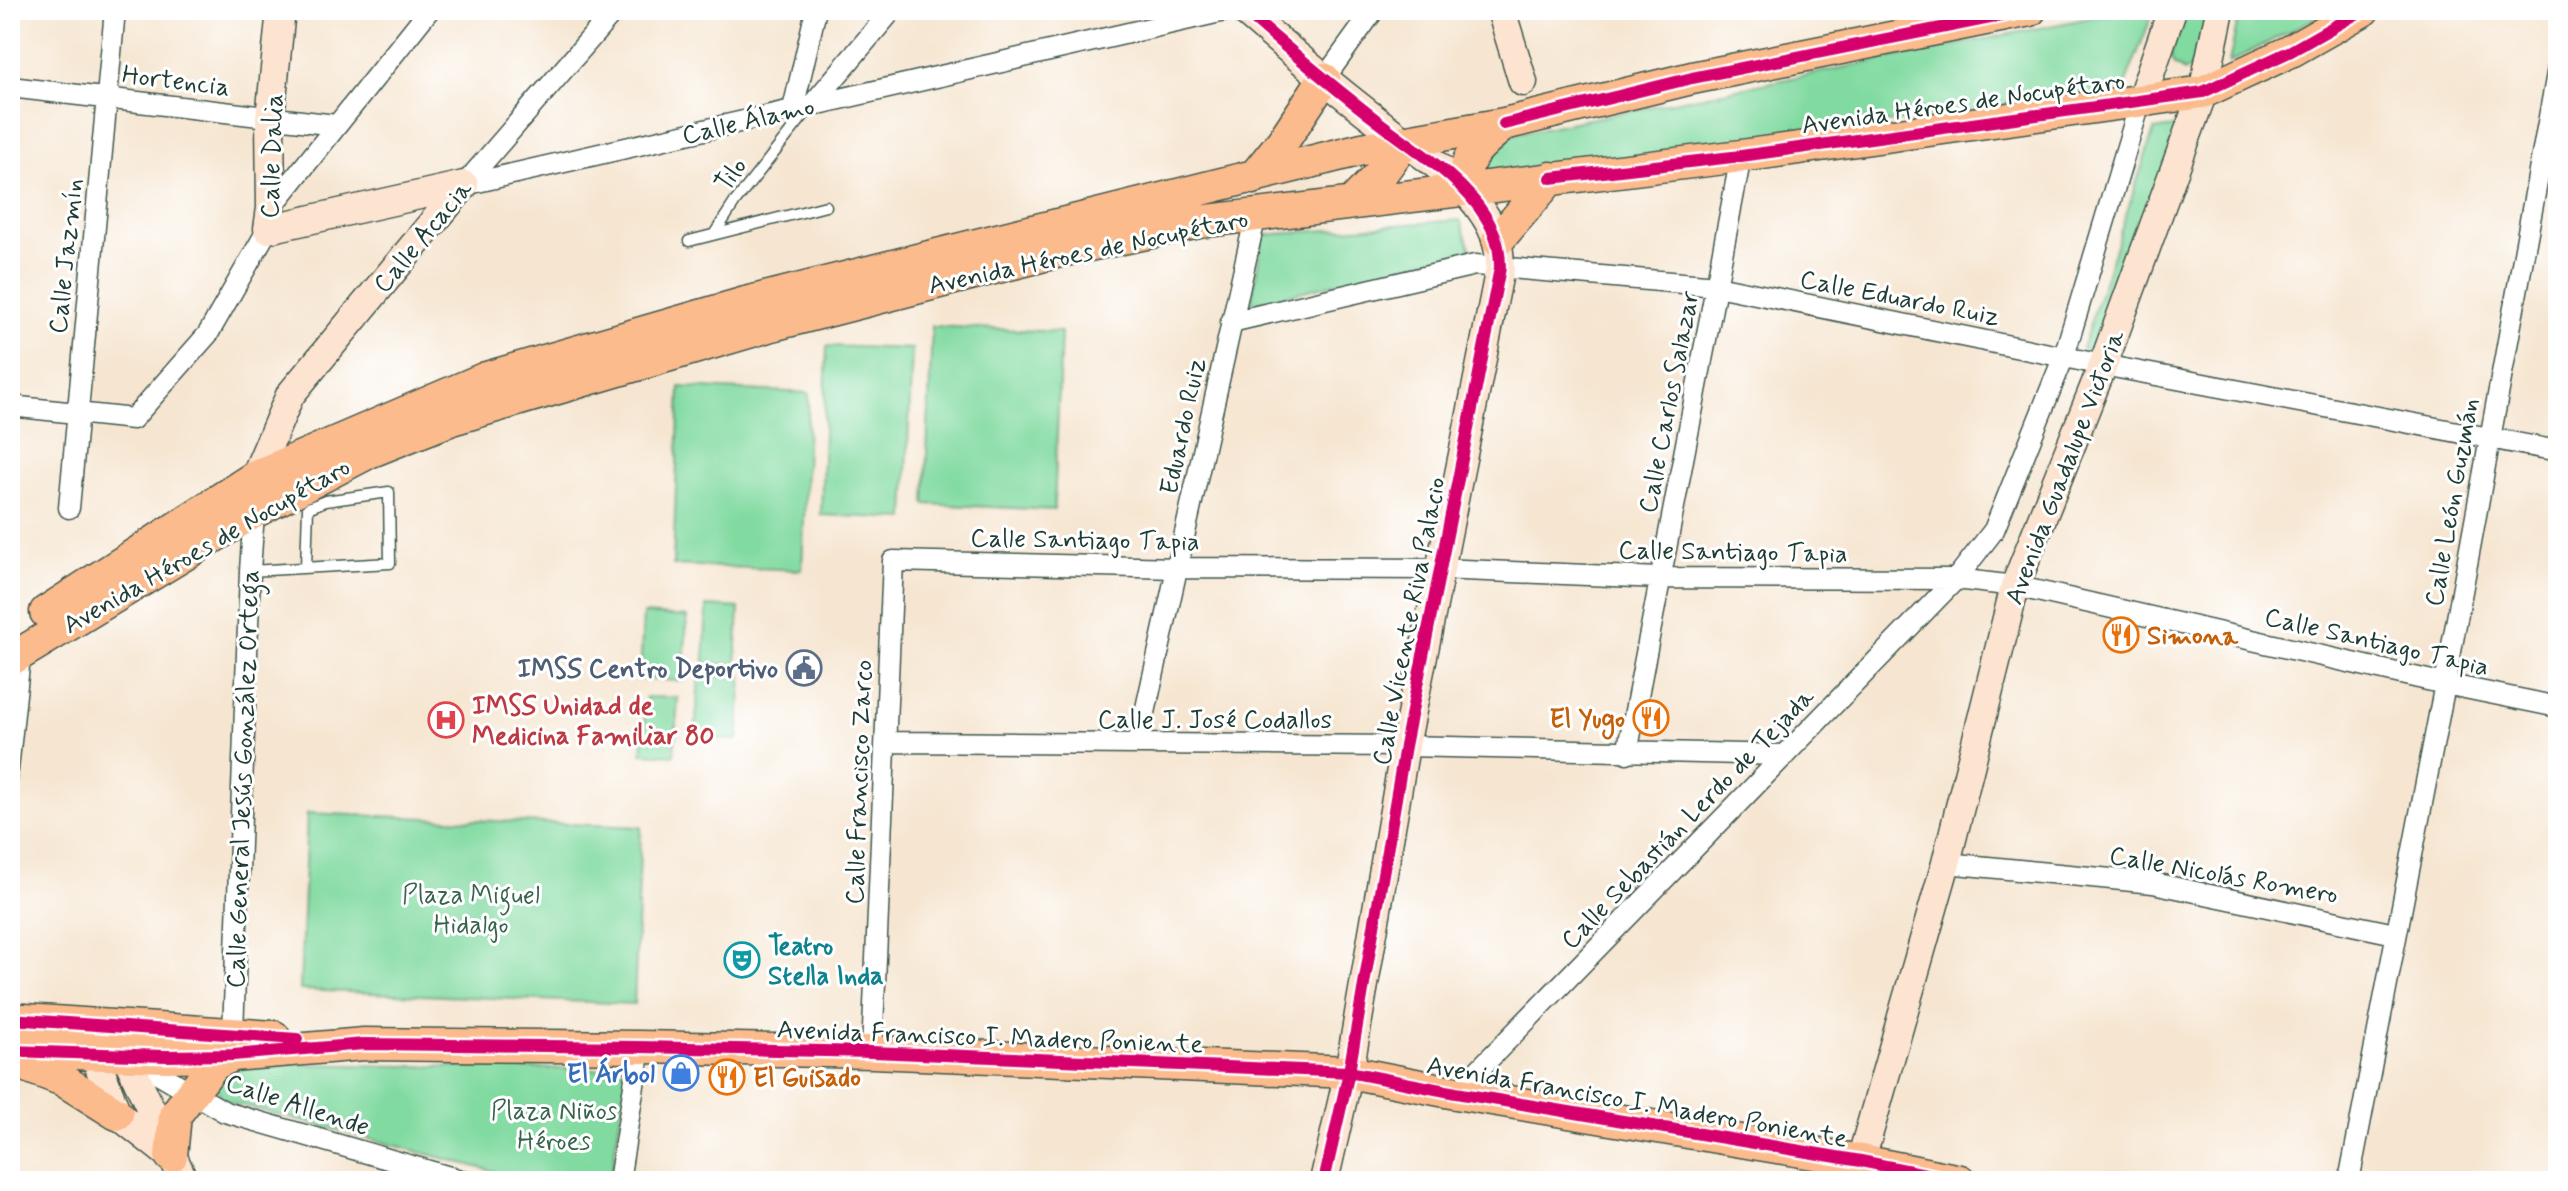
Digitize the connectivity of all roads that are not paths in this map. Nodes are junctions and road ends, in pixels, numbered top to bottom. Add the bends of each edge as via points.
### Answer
1 (115, 10) edge
2 (281, 10) edge
3 (429, 10) edge
4 (615, 10) edge
5 (816, 10) edge
6 (892, 10) edge
7 (1229, 10) edge
8 (1243, 10) edge
9 (1374, 10) edge
10 (1501, 10) edge
11 (2030, 10) edge
12 (2172, 10) edge
13 (2220, 10) edge
14 (2363, 10) edge
15 (2558, 68) edge
16 (1324, 79) junction
17 (1523, 82) dead end
18 (10, 87) edge
19 (2203, 92) junction
20 (107, 99) junction
21 (2141, 100) junction
22 (802, 107) junction
23 (270, 118) junction
24 (1504, 124) junction
25 (336, 125) junction
26 (1405, 141) junction
27 (1741, 156) junction
28 (1253, 178) junction
29 (1551, 178) junction
30 (464, 185) junction
31 (1463, 188) junction
32 (1352, 203) junction
33 (826, 206) dead end
34 (1256, 214) junction
35 (270, 218) junction
36 (715, 233) junction
37 (689, 241) dead end
38 (1499, 254) junction
39 (1717, 286) junction
40 (1231, 322) junction
41 (2064, 356) junction
42 (2103, 365) junction
43 (10, 406) edge
44 (76, 412) junction
45 (2489, 439) junction
46 (2558, 451) edge
47 (255, 477) junction
48 (69, 508) dead end
49 (254, 512) junction
50 (893, 561) joint
51 (306, 567) junction
52 (1177, 568) junction
53 (1439, 569) junction
54 (250, 571) junction
55 (1660, 578) junction
56 (1956, 579) junction
57 (2015, 586) junction
58 (15, 648) edge
59 (2445, 684) junction
60 (2558, 707) edge
61 (886, 742) junction
62 (1138, 744) junction
63 (1405, 746) junction
64 (1627, 753) junction
65 (1784, 755) junction
66 (10, 798) edge
67 (1946, 863) junction
68 (2395, 934) junction
69 (10, 1019) edge
70 (104, 1040) junction
71 (233, 1044) junction
72 (640, 1047) junction
73 (10, 1051) edge
74 (872, 1052) junction
75 (10, 1060) edge
76 (1349, 1072) junction
77 (191, 1093) junction
78 (1456, 1093) junction
79 (117, 1114) junction
80 (177, 1168) edge
81 (1858, 1171) edge
82 (464, 1181) edge
83 (619, 1181) edge
84 (1324, 1181) edge
85 (1960, 1181) edge
86 (2349, 1181) edge

1 - 20 street, Calle Jazmín
2 - 23 street, Calle Dalia
3 - 25 street
4 - 30 street, Calle Acacia
5 - 22 street
6 - 22 street
7 - 22 street, Calle Álamo
8 - 16 street
9 - 16 street
10 - 17 street
11 - 24 main road, Avenida Héroes de Nocupétaro via 1692,78
12 - 21 street, Avenida Guadalupe Victoria
13 - 19 street, Avenida Guadalupe Victoria
14 - 19 main road, Avenida Héroes de Nocupétaro
15 - 45 street, Calle León Guzmán
16 - 26 street
16 - 28 main road
18 - 20 street, Hortencia
19 - 21 main road, Avenida Héroes de Nocupétaro
19 - 42 street, Avenida Guadalupe Victoria
20 - 23 street, Hortencia
20 - 44 street, Calle Jazmín
21 - 27 main road, Avenida Héroes de Nocupétaro
21 - 41 street, Avenida Guadalupe Victoria
22 - 30 street, Calle Álamo
22 - 36 lane, Tilo
23 - 25 street, Hortencia
23 - 35 street, Calle Dalia
24 - 26 main road, Avenida Héroes de Nocupétaro
24 - 31 main road via 1470,155
25 - 35 street
26 - 28 main road, Avenida Héroes de Nocupétaro
26 - 31 street
26 - 32 main road
27 - 29 main road, Avenida Héroes de Nocupétaro
27 - 39 street, Calle Carlos Salazar
28 - 47 main road, Avenida Héroes de Nocupétaro via 745,303 486,378
29 - 31 main road, Avenida Héroes de Nocupétaro
29 - 38 main road
30 - 35 street, Calle Álamo
30 - 47 street, Calle Acacia via 290,395
31 - 32 main road, Avenida Héroes de Nocupétaro
31 - 38 street via 1484,214
32 - 34 main road, Avenida Héroes de Nocupétaro
33 - 36 lane
34 - 40 street, Eduardo Ruiz
34 - 49 main road, Avenida Héroes de Nocupétaro via 1045,255 772,325 452,419 369,452
35 - 44 street, Calle Dalia via 208,334 133,419
36 - 37 lane
38 - 39 street, Calle Eduardo Ruiz
38 - 40 street, Calle Eduardo Ruiz via 1475,265
38 - 53 street, Calle Vicente Riva Palacio
39 - 41 street, Calle Eduardo Ruiz
39 - 55 street, Calle Carlos Salazar
40 - 52 street, Eduardo Ruiz
41 - 42 street, Calle Eduardo Ruiz
41 - 56 street, Avenida Guadalupe Victoria via 1994,530
42 - 45 street, Calle Eduardo Ruiz
42 - 57 street, Avenida Guadalupe Victoria
43 - 44 street
44 - 48 street, Calle Jazmín
45 - 46 street, Calle Eduardo Ruiz
45 - 59 street, Calle León Guzmán
47 - 49 street, Calle General Jesús González Ortega
47 - 58 main road, Avenida Héroes de Nocupétaro
49 - 54 street, Calle General Jesús González Ortega
49 - 58 main road, Avenida Héroes de Nocupétaro
50 - 52 street, Calle Santiago Tapia
50 - 61 street, Calle Francisco Zarco
51 - 51 lane via 390,563 389,492 308,508
51 - 54 lane
52 - 53 street, Calle Santiago Tapia
52 - 62 street, Eduardo Ruiz
53 - 55 street, Calle Santiago Tapia
53 - 63 street, Calle Vicente Riva Palacio
54 - 71 street, Calle General Jesús González Ortega
55 - 56 street, Calle Santiago Tapia
55 - 64 street, Calle Carlos Salazar
56 - 57 street, Calle Santiago Tapia
56 - 65 street, Calle Sebastián Lerdo de Tejada
57 - 59 street, Calle Santiago Tapia
57 - 67 street, Avenida Guadalupe Victoria
58 - 66 lane
59 - 60 street, Calle Santiago Tapia
59 - 68 street, Calle León Guzmán
61 - 62 street, Calle J. José Codallos
61 - 74 street, Calle Francisco Zarco
62 - 63 street, Calle J. José Codallos
63 - 64 street, Calle J. José Codallos
63 - 76 street, Calle Vicente Riva Palacio
64 - 65 street, Calle J. José Codallos
65 - 78 street, Calle Sebastián Lerdo de Tejada
67 - 68 street, Calle Nicolás Romero via 2153,883
67 - 81 street, Avenida Guadalupe Victoria
68 - 86 street, Calle León Guzmán
69 - 70 main road
70 - 71 main road, Avenida Francisco I. Madero Poniente
70 - 73 main road
70 - 77 street, Calle Allende
70 - 79 street
70 - 80 street
71 - 72 main road, Avenida Francisco I. Madero Poniente
71 - 77 main road
72 - 74 main road, Avenida Francisco I. Madero Poniente
72 - 83 street
74 - 76 main road, Avenida Francisco I. Madero Poniente
75 - 79 main road via 63,1080
76 - 78 main road, Avenida Francisco I. Madero Poniente
76 - 84 street, Calle Vicente Riva Palacio
77 - 80 main road via 175,1115
77 - 82 street, Calle Allende via 225,1112
78 - 81 main road, Avenida Francisco I. Madero Poniente
79 - 80 street
81 - 85 main road, Avenida Francisco I. Madero Poniente

